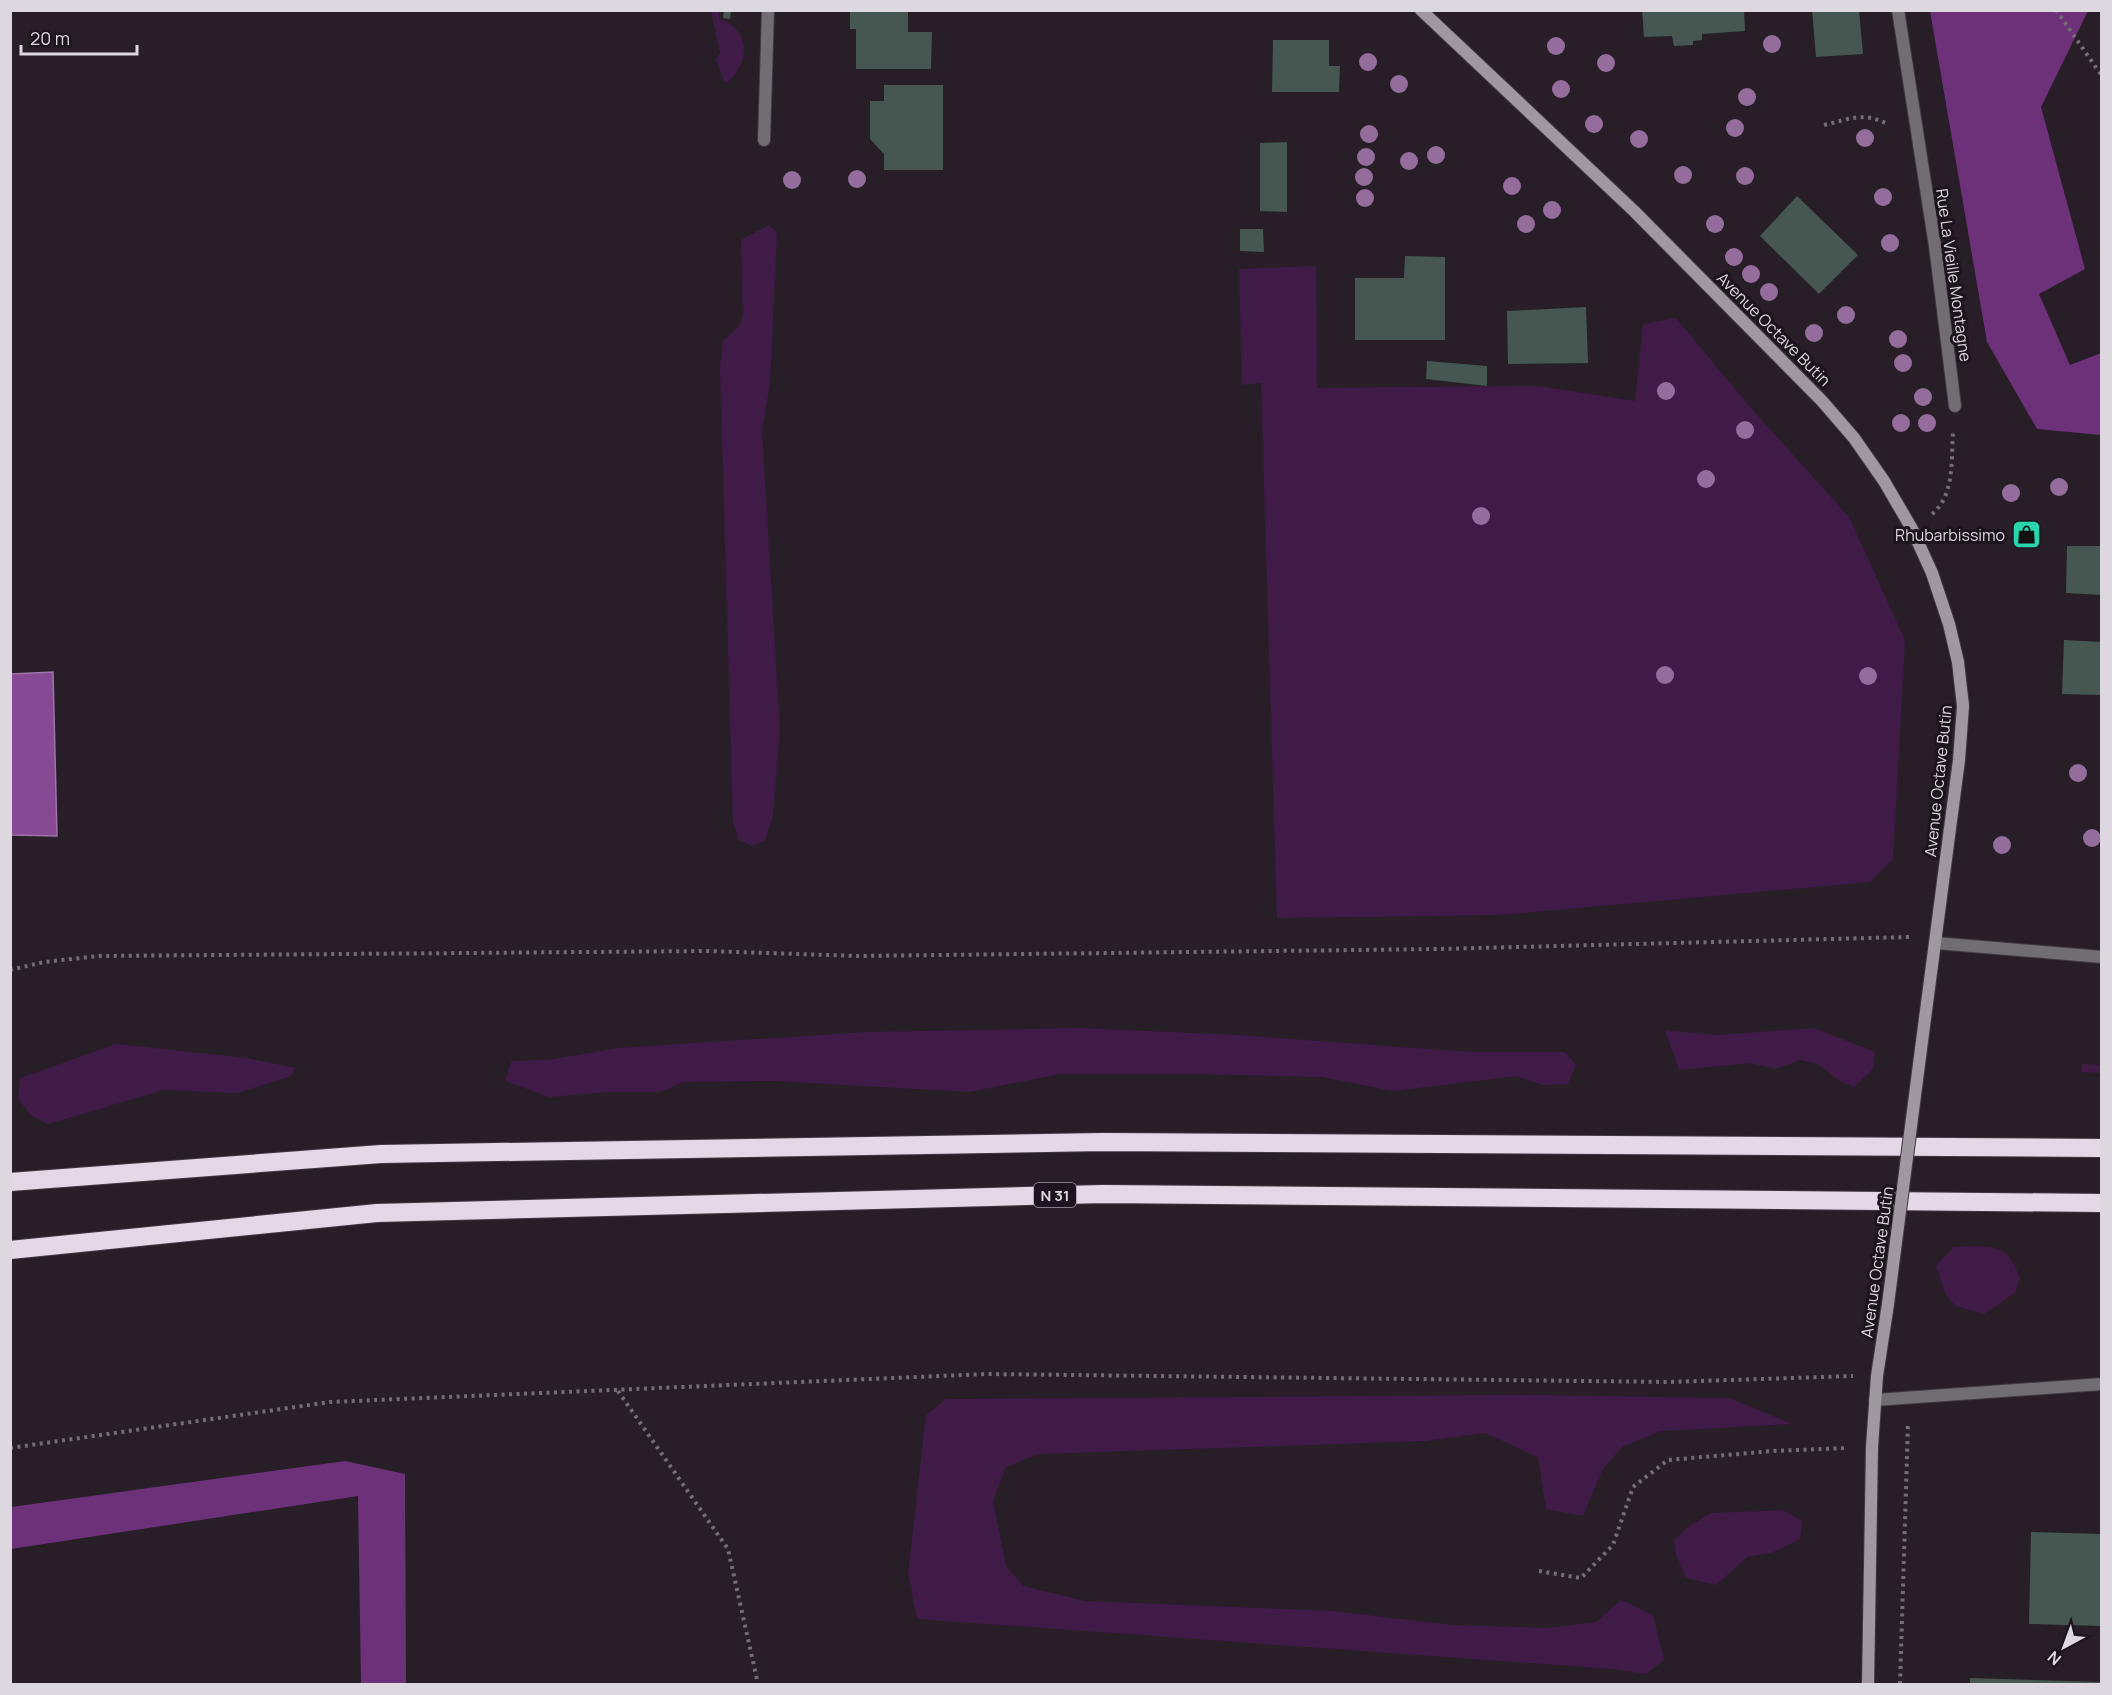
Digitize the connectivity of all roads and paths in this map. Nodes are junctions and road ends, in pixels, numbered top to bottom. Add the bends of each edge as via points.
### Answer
1 (768, 10) edge
2 (1420, 10) edge
3 (1898, 10) edge
4 (2056, 10) edge
5 (2102, 76) edge
6 (1876, 118) dead end
7 (1824, 125) dead end
8 (764, 140) dead end
9 (1955, 406) joint
10 (1912, 529) junction
11 (1936, 944) junction
12 (2102, 957) edge
13 (10, 970) edge
14 (2102, 1148) edge
15 (10, 1182) edge
16 (2102, 1203) edge
17 (10, 1250) edge
18 (1877, 1376) junction
19 (2102, 1384) edge
20 (618, 1391) junction
21 (1910, 1398) junction
22 (1875, 1400) junction
23 (1872, 1447) junction
24 (10, 1449) edge
25 (1539, 1571) dead end
26 (758, 1684) edge
27 (1868, 1684) edge
28 (1900, 1684) edge

1 - 8 street
2 - 10 main road, Avenue Octave Butin via 1634,211 1822,402 1854,438
3 - 9 street, Rue La Vieille Montagne
4 - 5 path
6 - 7 path via 1862,116
9 - 10 path via 1949,489 1940,507
10 - 11 main road, Avenue Octave Butin via 1949,624 1963,706
11 - 12 street
11 - 13 path via 1910,938 858,956 708,951 99,956
11 - 18 main road, Avenue Octave Butin, bridge
14 - 15 highway via 1079,1142 381,1154
16 - 17 highway, N 31 via 1103,1194 377,1213
18 - 20 path via 1669,1382 987,1374
18 - 22 main road, Avenue Octave Butin
19 - 21 street
20 - 24 path via 330,1402
20 - 26 path via 728,1549
21 - 22 street
21 - 28 path
22 - 23 main road, Avenue Octave Butin
23 - 25 path via 1668,1460 1633,1487 1613,1545 1581,1578
23 - 27 main road, Avenue Octave Butin

